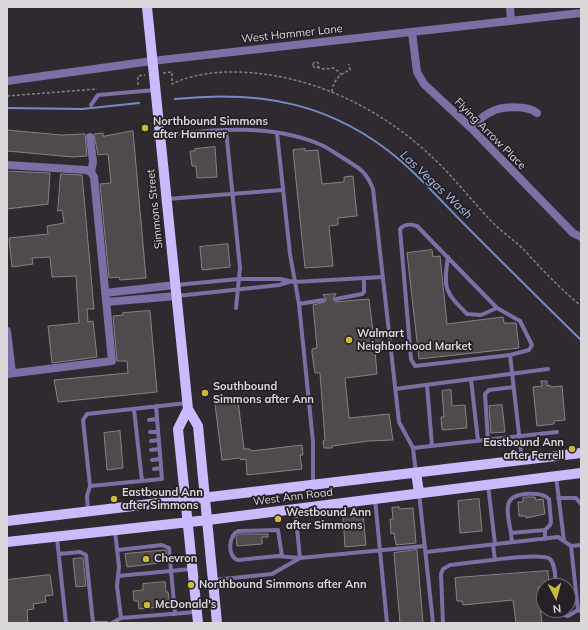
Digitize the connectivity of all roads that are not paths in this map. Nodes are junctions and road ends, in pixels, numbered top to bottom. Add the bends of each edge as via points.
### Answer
1 (147, 7) edge
2 (510, 7) edge
3 (581, 13) edge
4 (511, 21) junction
5 (412, 32) junction
6 (152, 61) junction
7 (7, 81) edge
8 (155, 90) junction
9 (92, 105) dead end
10 (537, 113) dead end
11 (471, 128) junction
12 (226, 130) junction
13 (278, 133) junction
14 (160, 135) junction
15 (90, 137) dead end
16 (7, 165) edge
17 (92, 172) junction
18 (282, 190) junction
19 (232, 194) junction
20 (166, 199) junction
21 (581, 237) edge
22 (448, 257) junction
23 (383, 277) junction
24 (364, 278) junction
25 (238, 279) junction
26 (292, 282) junction
27 (175, 285) junction
28 (239, 288) junction
29 (105, 292) junction
30 (176, 296) junction
31 (336, 299) dead end
32 (323, 300) dead end
33 (106, 302) junction
34 (299, 304) junction
35 (236, 308) dead end
36 (497, 308) junction
37 (7, 331) edge
38 (510, 355) junction
39 (548, 369) dead end
40 (9, 373) edge
41 (512, 374) junction
42 (471, 379) junction
43 (427, 385) junction
44 (514, 387) junction
45 (395, 389) junction
46 (156, 406) junction
47 (188, 406) junction
48 (134, 409) junction
49 (157, 419) junction
50 (149, 420) dead end
51 (150, 432) dead end
52 (158, 432) junction
53 (557, 432) dead end
54 (520, 437) junction
55 (159, 440) junction
56 (488, 440) junction
57 (151, 441) dead end
58 (478, 441) junction
59 (432, 446) junction
60 (413, 448) junction
61 (159, 449) junction
62 (151, 450) dead end
63 (581, 454) edge
64 (160, 459) junction
65 (152, 460) dead end
66 (522, 460) junction
67 (161, 468) junction
68 (154, 469) dead end
69 (416, 473) junction
70 (581, 473) edge
71 (556, 476) junction
72 (142, 481) junction
73 (313, 484) junction
74 (488, 484) junction
75 (90, 486) junction
76 (419, 492) junction
77 (206, 496) junction
78 (375, 498) junction
79 (558, 498) junction
80 (185, 499) junction
81 (581, 504) edge
82 (295, 509) junction
83 (88, 511) junction
84 (208, 520) junction
85 (7, 521) edge
86 (188, 522) junction
87 (115, 530) junction
88 (545, 530) junction
89 (511, 534) junction
90 (57, 537) junction
91 (545, 539) junction
92 (564, 541) junction
93 (7, 542) edge
94 (512, 542) junction
95 (494, 544) junction
96 (581, 545) edge
97 (425, 546) junction
98 (571, 546) junction
99 (118, 550) junction
100 (380, 550) junction
101 (426, 552) junction
102 (59, 554) junction
103 (282, 556) junction
104 (300, 558) junction
105 (495, 560) junction
106 (192, 569) junction
107 (171, 571) junction
108 (118, 576) junction
109 (555, 578) edge
110 (213, 580) junction
111 (579, 601) edge
112 (579, 610) edge
113 (197, 612) junction
114 (175, 614) junction
115 (121, 618) junction
116 (66, 623) edge
117 (92, 623) edge
118 (107, 623) edge
119 (112, 623) edge
120 (198, 623) edge
121 (217, 623) edge
122 (387, 623) edge
123 (434, 623) edge
124 (443, 623) edge

1 - 6 main road, Simmons Street
2 - 4 street
3 - 4 street, West Hammer Lane
4 - 5 street, West Hammer Lane
5 - 6 street, West Hammer Lane
5 - 11 street, Flying Arrow Place via 419,78
6 - 7 street, West Hammer Lane
6 - 8 main road, Simmons Street
8 - 9 lane via 98,95
8 - 14 main road, Simmons Street
10 - 11 street via 532,108 525,107 493,110
11 - 21 street, Flying Arrow Place via 573,234
12 - 13 lane
12 - 14 lane
12 - 19 lane
13 - 18 lane
13 - 23 lane via 320,144 365,172 373,189
14 - 20 main road, Simmons Street
15 - 17 street
16 - 17 street
17 - 29 street
18 - 19 lane
18 - 26 lane
19 - 20 lane
19 - 25 lane via 240,268
20 - 27 main road, Simmons Street
22 - 36 lane
22 - 36 lane via 444,280 449,296 467,314 481,315
22 - 38 lane via 417,226 406,225 400,229 413,364 415,366
23 - 24 lane
23 - 45 lane
24 - 26 lane
24 - 31 lane via 362,294
25 - 26 lane via 280,279
25 - 27 lane
25 - 28 lane
26 - 28 lane
26 - 34 lane
27 - 29 street
27 - 30 main road, Simmons Street
28 - 30 lane
28 - 35 lane
29 - 33 street
30 - 33 street
30 - 47 main road, Simmons Street
32 - 34 lane
33 - 40 street via 112,362
34 - 73 lane via 313,442
36 - 38 lane via 520,321 532,345 529,350
37 - 40 street
38 - 41 lane
39 - 41 lane
41 - 42 lane
41 - 44 lane
42 - 43 lane
42 - 58 lane
43 - 45 lane
43 - 59 lane
44 - 54 lane
44 - 56 lane via 489,390 485,394
45 - 60 lane via 399,422
46 - 47 lane
46 - 48 lane
46 - 49 lane
47 - 77 main road, Simmons Street via 198,426
47 - 80 main road via 178,429
48 - 72 lane via 138,422
48 - 75 lane via 87,414 83,420
49 - 50 lane
49 - 52 lane
51 - 52 lane
52 - 55 lane
53 - 54 lane
54 - 56 lane
54 - 66 lane
55 - 57 lane
55 - 61 lane
56 - 58 lane
58 - 59 lane
59 - 60 lane
60 - 69 lane
61 - 62 lane
61 - 64 lane
63 - 66 main road, West Ann Road
64 - 65 lane
64 - 67 lane
66 - 69 main road, West Ann Road
67 - 68 lane
67 - 72 lane via 162,479
69 - 73 main road, West Ann Road
69 - 76 main road
70 - 71 main road, West Ann Road
71 - 74 main road, West Ann Road
71 - 79 lane
72 - 75 lane
73 - 77 main road, West Ann Road
74 - 76 main road, West Ann Road
74 - 95 lane
75 - 83 lane via 87,496
76 - 78 main road, West Ann Road
76 - 97 lane
77 - 80 main road, West Ann Road
77 - 84 main road, Simmons Street
78 - 82 main road, West Ann Road
78 - 100 lane
79 - 81 lane via 576,498
79 - 92 lane
80 - 83 main road, West Ann Road
80 - 86 main road
82 - 84 main road, West Ann Road
82 - 104 lane
83 - 85 main road, West Ann Road
84 - 86 main road, West Ann Road
84 - 110 main road, Simmons Street
86 - 87 main road, West Ann Road
86 - 106 main road
87 - 90 main road, West Ann Road
87 - 99 lane
88 - 89 lane
88 - 89 lane via 551,522 549,499 540,494 516,496 508,507
88 - 91 lane
89 - 94 lane
90 - 93 main road, West Ann Road
90 - 102 lane
91 - 92 lane via 558,537
91 - 94 lane
92 - 98 lane
94 - 95 lane
95 - 101 lane
95 - 105 lane
96 - 98 lane
97 - 100 lane
97 - 101 lane
98 - 111 lane
99 - 107 lane via 166,546 169,548
99 - 108 lane
100 - 104 lane
100 - 122 lane
101 - 123 lane
102 - 116 lane
102 - 117 lane via 80,552 86,555
103 - 103 lane via 280,532 274,529 234,533 230,538 231,556 238,560
103 - 104 lane
104 - 110 lane via 272,574
105 - 109 lane via 544,556 550,559 554,566
105 - 124 lane via 443,569 440,584
106 - 107 lane
106 - 113 main road
107 - 108 lane
107 - 114 lane
108 - 115 lane
110 - 121 main road, Simmons Street
111 - 112 lane
113 - 114 lane
113 - 120 main road
114 - 115 lane
115 - 119 lane
117 - 118 lane

